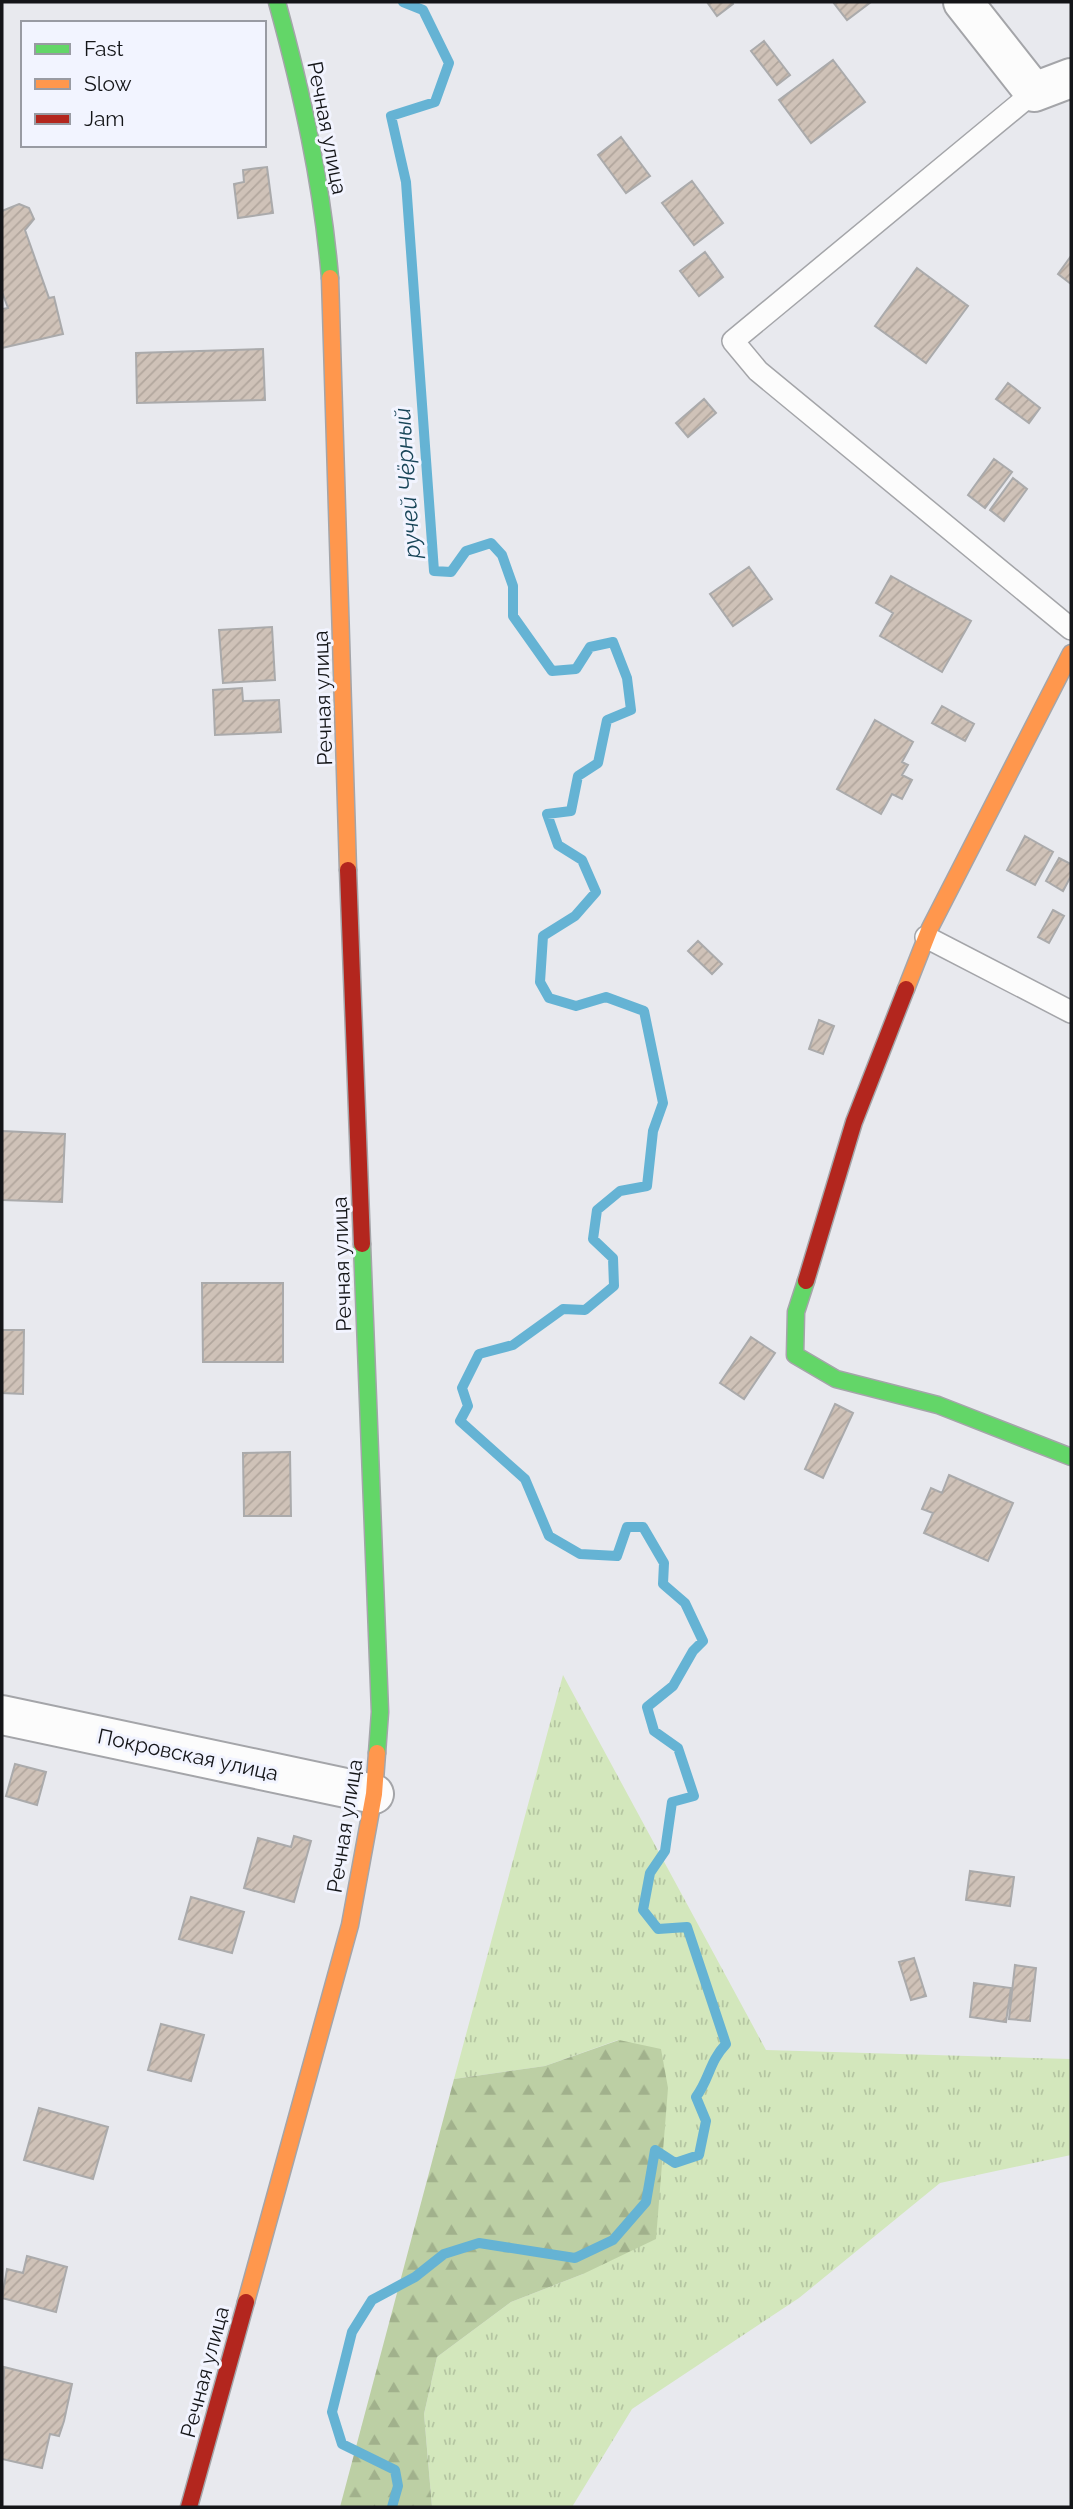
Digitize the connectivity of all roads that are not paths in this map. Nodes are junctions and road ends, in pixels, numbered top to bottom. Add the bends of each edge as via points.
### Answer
1 (277, 2) edge
2 (963, 2) edge
3 (1071, 78) edge
4 (1034, 92) junction
5 (1071, 629) edge
6 (1071, 653) edge
7 (926, 937) junction
8 (1071, 1012) edge
9 (1071, 1457) edge
10 (2, 1715) edge
11 (374, 1794) junction
12 (189, 2507) edge

1 - 11 street, Речная улица via 310,131 330,276 380,1712
2 - 4 street
3 - 4 street
4 - 5 lane via 733,341 758,371
6 - 7 street
7 - 8 lane
7 - 9 street via 854,1122 796,1312 796,1355 836,1379 938,1405
10 - 11 street, Покровская улица
11 - 12 street, Речная улица via 350,1925

